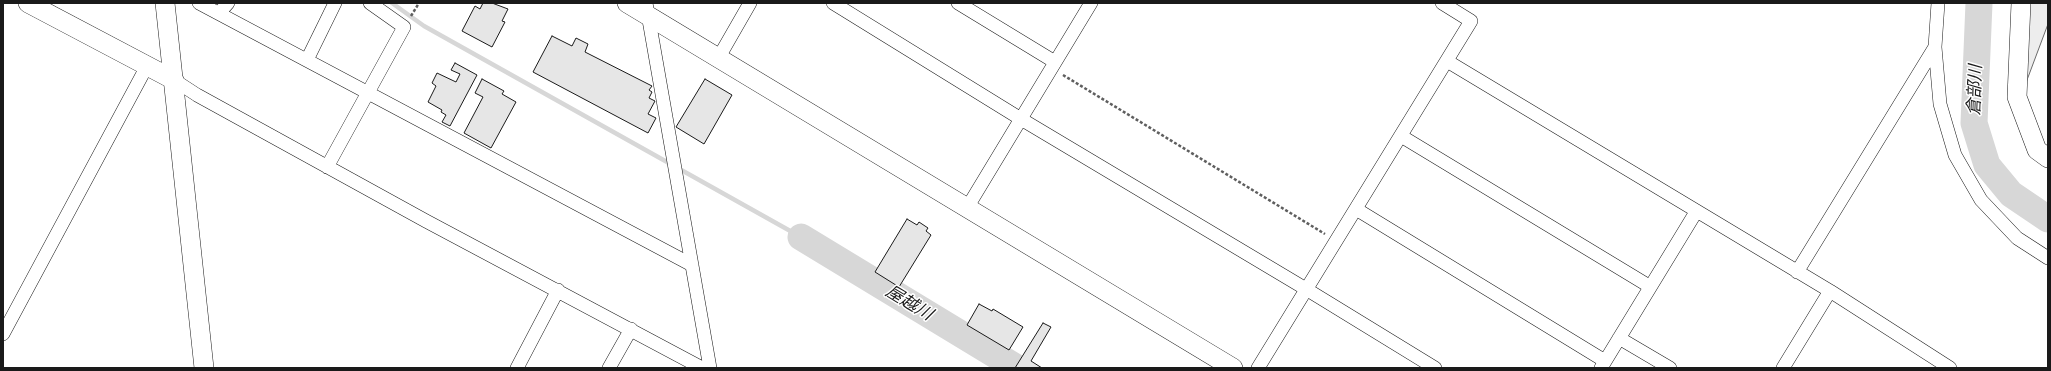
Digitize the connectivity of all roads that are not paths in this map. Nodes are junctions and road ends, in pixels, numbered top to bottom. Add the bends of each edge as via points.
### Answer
1 (28, 3) edge
2 (165, 3) edge
3 (199, 3) edge
4 (228, 3) edge
5 (335, 3) edge
6 (370, 3) edge
7 (627, 3) edge
8 (750, 3) edge
9 (833, 3) edge
10 (958, 3) edge
11 (1090, 3) edge
12 (1442, 3) edge
13 (1938, 3) edge
14 (2021, 3) edge
15 (647, 9) edge
16 (219, 14) junction
17 (1935, 47) junction
18 (719, 58) junction
19 (307, 60) junction
20 (1447, 61) junction
21 (1053, 65) junction
22 (147, 66) junction
23 (174, 80) junction
24 (369, 93) junction
25 (1021, 119) junction
26 (1400, 136) junction
27 (2048, 158) edge
28 (327, 167) junction
29 (966, 208) junction
30 (1356, 209) junction
31 (1696, 212) junction
32 (2048, 258) edge
33 (692, 265) junction
34 (1797, 272) junction
35 (1649, 286) junction
36 (1306, 289) junction
37 (558, 290) junction
38 (1830, 291) junction
39 (631, 329) junction
40 (3, 334) edge
41 (1619, 338) junction
42 (1603, 364) edge
43 (204, 368) edge
44 (517, 368) edge
45 (610, 368) edge
46 (702, 368) edge
47 (710, 368) edge
48 (1233, 368) edge
49 (1258, 368) edge
50 (1435, 368) edge
51 (1670, 368) edge
52 (1783, 368) edge
53 (1950, 368) edge

1 - 22 street
2 - 23 street
3 - 16 street
4 - 16 street
5 - 19 street
6 - 24 street via 404,27
7 - 15 street
8 - 18 street
9 - 25 street
10 - 21 street
11 - 21 street
12 - 20 street via 1470,21
13 - 17 street
14 - 27 street via 2017,97 2037,150
15 - 18 street
15 - 33 street
16 - 19 street
17 - 32 street via 1940,104 1955,155 1981,200 2017,238
17 - 34 street
18 - 29 street
19 - 24 street
20 - 26 street
20 - 31 street
21 - 25 street
22 - 23 street
22 - 40 street
23 - 28 street via 197,96
23 - 43 street
24 - 28 street
24 - 33 street
25 - 29 street
25 - 36 street
26 - 30 street
26 - 35 street
28 - 37 street
29 - 48 street
30 - 36 street
30 - 42 street
31 - 34 street
31 - 35 street
33 - 47 street
34 - 38 street
35 - 41 street
36 - 49 street
36 - 50 street
37 - 39 street
37 - 44 street
38 - 52 street
38 - 53 street
39 - 45 street
39 - 46 street
41 - 42 street
41 - 51 street

